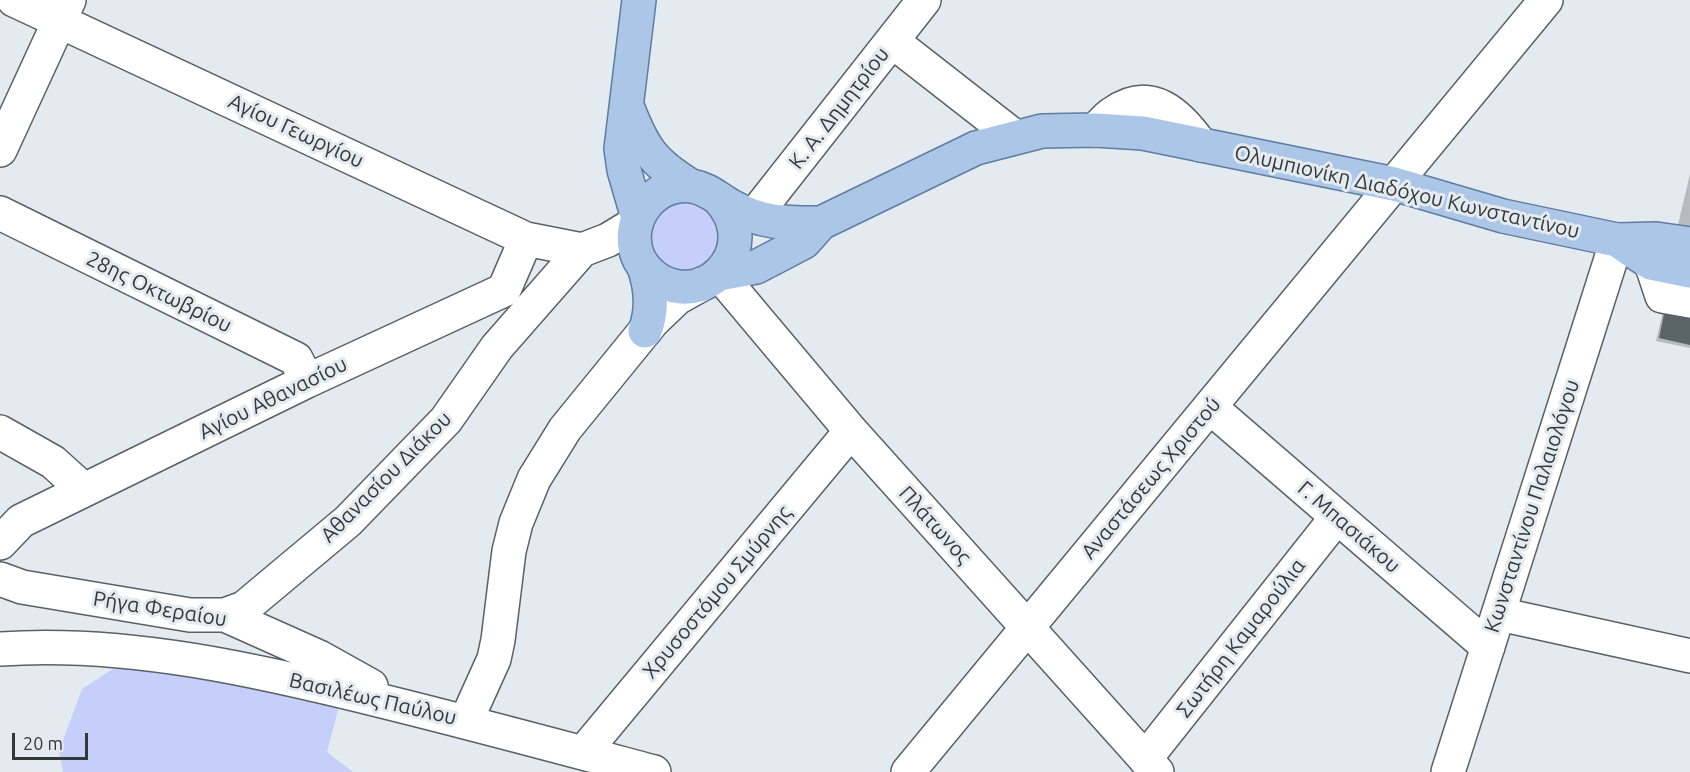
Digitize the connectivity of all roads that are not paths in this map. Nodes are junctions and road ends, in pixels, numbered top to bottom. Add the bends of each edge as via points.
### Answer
1 (14, 0) edge
2 (639, 0) edge
3 (924, 0) edge
4 (1535, 3) edge
5 (64, 10) edge
6 (892, 41) junction
7 (627, 106) junction
8 (1015, 137) junction
9 (0, 150) edge
10 (1394, 184) junction
11 (705, 192) junction
12 (0, 213) edge
13 (754, 216) junction
14 (637, 221) junction
15 (809, 223) junction
16 (526, 239) junction
17 (1617, 240) junction
18 (1690, 244) edge
19 (595, 245) junction
20 (641, 262) junction
21 (1651, 263) junction
22 (727, 271) junction
23 (1690, 271) edge
24 (504, 290) junction
25 (1690, 301) edge
26 (525, 315) junction
27 (645, 331) junction
28 (307, 381) junction
29 (1210, 407) junction
30 (851, 431) junction
31 (0, 432) edge
32 (84, 490) junction
33 (1337, 517) junction
34 (0, 543) edge
35 (0, 579) edge
36 (1499, 614) junction
37 (225, 615) junction
38 (1027, 628) junction
39 (1488, 647) junction
40 (0, 650) edge
41 (1690, 656) edge
42 (409, 707) junction
43 (466, 721) junction
44 (583, 753) junction
45 (548, 758) edge
46 (1151, 765) edge
47 (654, 772) edge
48 (908, 772) edge
49 (1448, 772) edge

1 - 5 street, Αγίου Γεωργίου
2 - 7 main road
3 - 6 street, Κ. Α. Δημητρίου
4 - 10 street, Αναστάσεως Χριστού
5 - 9 street
5 - 16 street, Αγίου Γεωργίου
6 - 8 street
6 - 13 street, Κ. Α. Δημητρίου
7 - 11 main road via 636,130 656,162
7 - 14 main road via 621,149
8 - 10 main road, Ολυμπιονίκη Διαδόχου Κωνσταντίνου via 1042,130 1143,134
8 - 15 main road, Ολυμπιονίκη Διαδόχου Κωνσταντίνου via 976,148
10 - 17 main road, Ολυμπιονίκη Διαδόχου Κωνσταντίνου via 1503,216
10 - 29 street, Αναστάσεως Χριστού
11 - 13 main road
11 - 14 main road via 671,188 654,196
11 - 22 main road via 731,216 734,226
12 - 28 street, 28ης Οκτωβρίου via 296,359
13 - 15 main road via 780,223
14 - 19 street, Αθανασίου Διάκου via 629,230
14 - 20 main road via 634,237
15 - 22 main road, Ολυμπιονίκη Διαδόχου Κωνσταντίνου via 804,242
16 - 19 street, Αγίου Γεωργίου
16 - 24 street
17 - 18 main road, Ολυμπιονίκη Διαδόχου Κωνσταντίνου via 1656,239
17 - 21 main road, Ολυμπιονίκη Διαδόχου Κωνσταντίνου
17 - 36 street, Κωνσταντίνου Παλαιολόγου
19 - 20 street via 630,250
19 - 26 street, Αθανασίου Διάκου
20 - 22 main road via 659,281 669,285 690,287
20 - 27 main road via 650,290
21 - 23 main road, Ολυμπιονίκη Διαδόχου Κωνσταντίνου
21 - 25 street via 1662,296
22 - 27 street, Βασιλέως Παύλου via 672,302
22 - 30 street, Πλάτωνος
24 - 26 street
24 - 28 street, Αγίου Αθανασίου
26 - 37 street, Αθανασίου Διάκου via 497,347 446,420 348,521 244,608
27 - 43 street, Βασιλέως Παύλου via 565,429 528,492 509,551 494,659
28 - 32 street, Αγίου Αθανασίου
29 - 33 street, Γ. Μπασιάκου
29 - 38 street, Αναστάσεως Χριστού
30 - 38 street, Πλάτωνος
30 - 44 street, Χρυσοστόμου Σμύρνης
31 - 32 street via 53,462
32 - 34 street, Αγίου Αθανασίου via 21,521
33 - 39 street, Γ. Μπασιάκου
33 - 46 street, Σωτήρη Καμαρούλια
35 - 37 street, Ρήγα Φεραίου via 22,587 179,613
36 - 39 street, Κωνσταντίνου Παλαιολόγου
36 - 41 street
37 - 42 street, Ρήγα Φεραίου via 319,657
38 - 46 street, Πλάτωνος
38 - 48 street, Αναστάσεως Χριστού
39 - 49 street, Κωνσταντίνου Παλαιολόγου
40 - 42 street, Βασιλέως Παύλου via 79,647 195,661 304,681
42 - 43 street, Βασιλέως Παύλου
43 - 45 street
44 - 45 street
44 - 47 street

